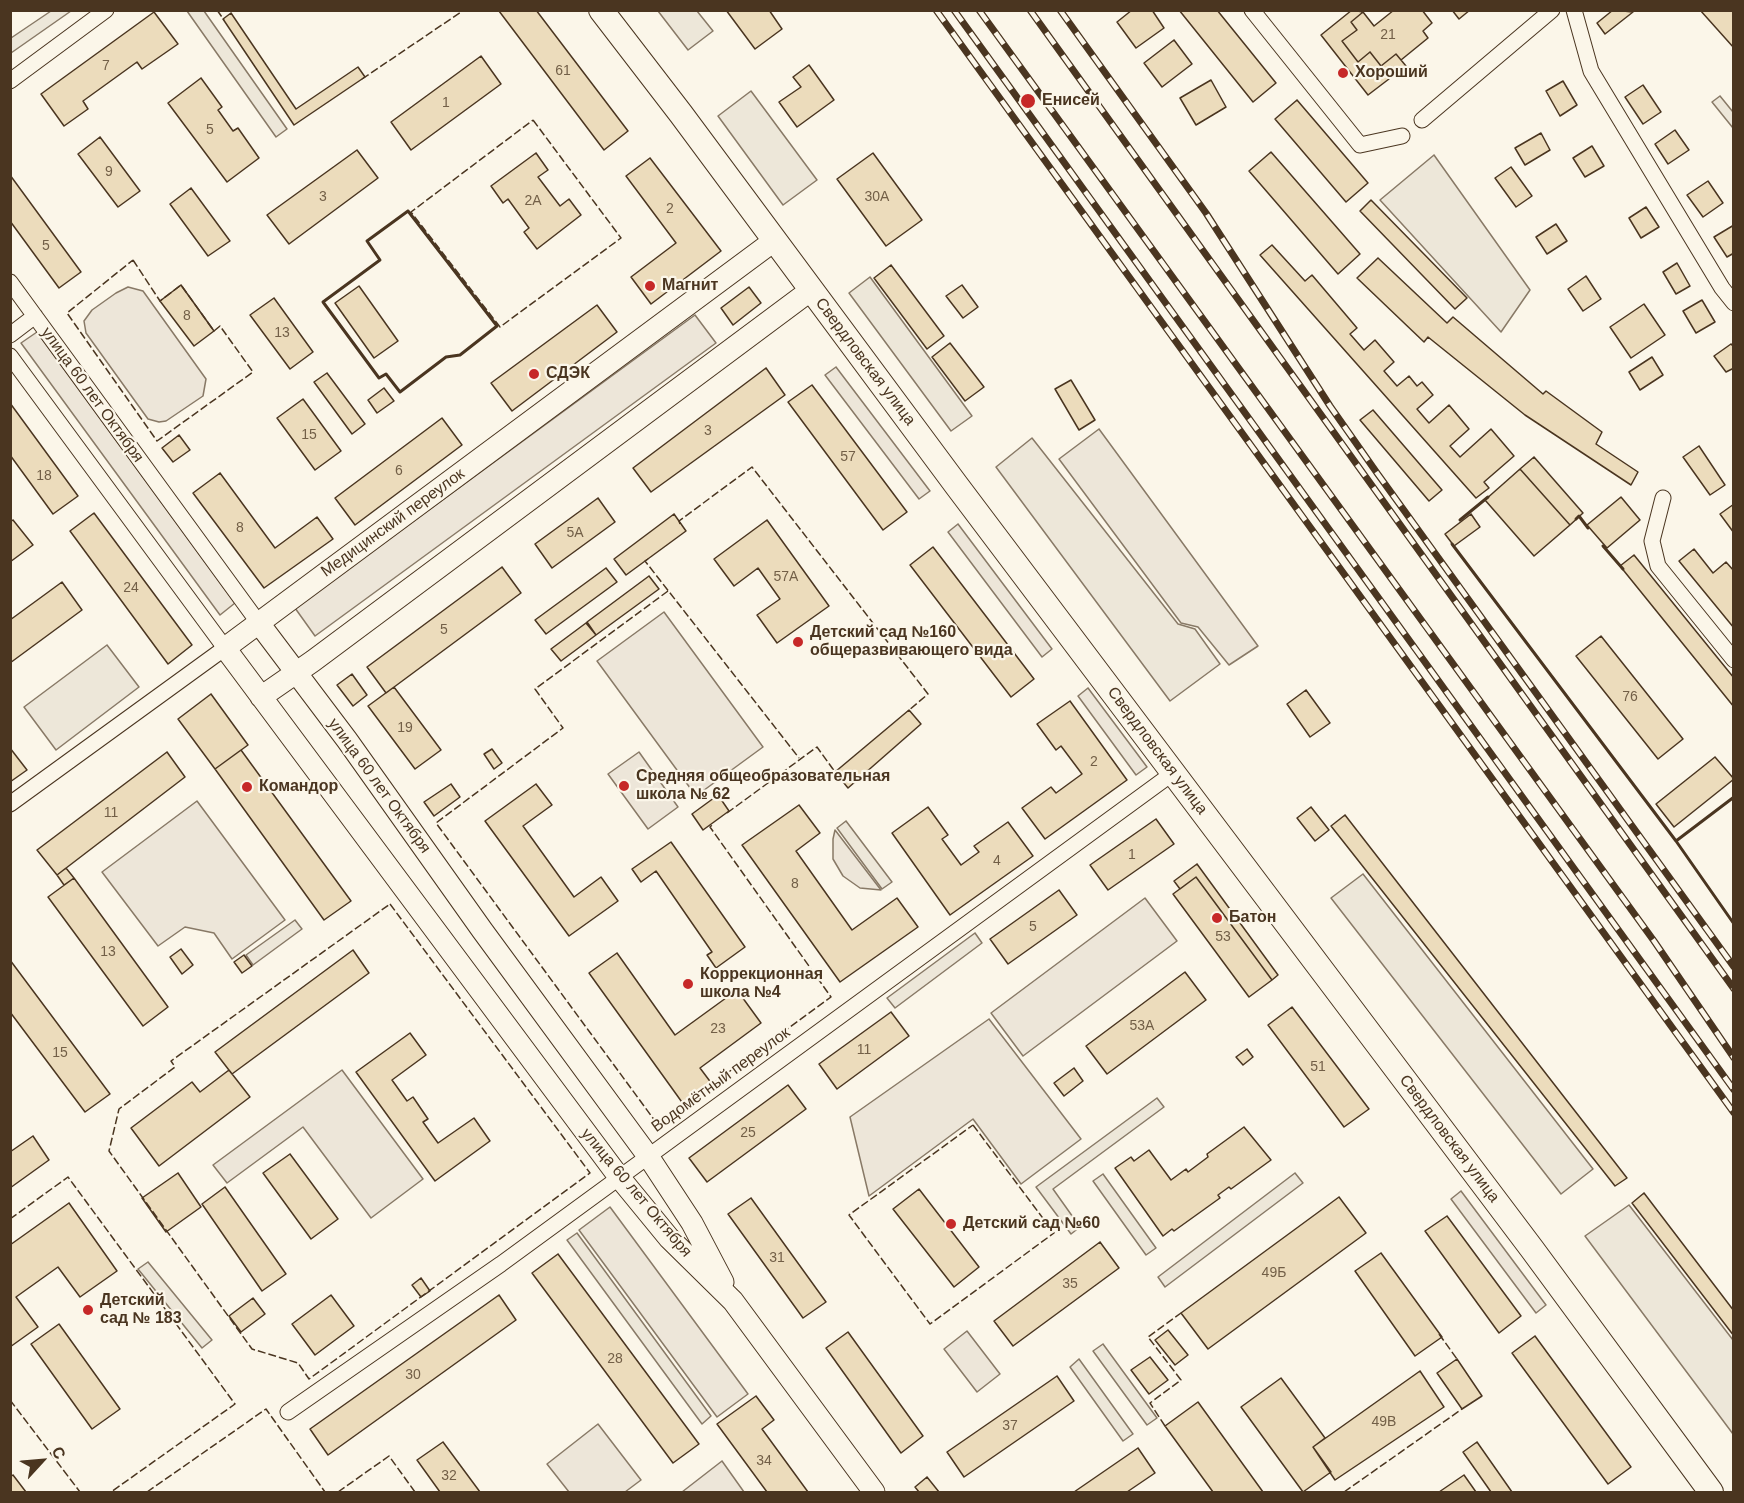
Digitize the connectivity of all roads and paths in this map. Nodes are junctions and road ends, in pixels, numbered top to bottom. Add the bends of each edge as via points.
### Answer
1 (106, 10) edge
2 (601, 10) edge
3 (1252, 10) edge
4 (1552, 10) edge
5 (1574, 10) edge
6 (10, 81) edge
7 (1422, 120) dead end
8 (1402, 136) dead end
9 (775, 240) junction
10 (10, 282) edge
11 (811, 290) junction
12 (1734, 303) edge
13 (34, 316) junction
14 (10, 335) edge
15 (10, 356) edge
16 (1663, 498) dead end
17 (258, 622) junction
18 (225, 648) junction
19 (1734, 660) edge
20 (295, 674) junction
21 (261, 697) junction
22 (1173, 772) junction
23 (10, 804) edge
24 (648, 1156) junction
25 (619, 1177) junction
26 (733, 1301) junction
27 (288, 1412) dead end
28 (874, 1492) edge
29 (1711, 1492) edge

1 - 6 street
2 - 9 highway, Свердловская улица
3 - 8 street via 1360,146
4 - 7 street
5 - 12 street via 1591,71
9 - 11 highway, Свердловская улица
9 - 17 main road, Медицинский переулок
10 - 13 street, улица 60 лет Октября
11 - 20 main road
11 - 22 highway, Свердловская улица
13 - 14 street
13 - 17 street, улица 60 лет Октября
15 - 18 street, улица 60 лет Октября
16 - 19 street via 1652,541 1658,566
17 - 18 main road, Медицинский переулок
17 - 20 main road, улица 60 лет Октября
18 - 21 main road, улица 60 лет Октября
18 - 23 street, Медицинский переулок
20 - 21 main road
20 - 24 main road, улица 60 лет Октября
21 - 25 main road, улица 60 лет Октября
22 - 24 street, Водомётный переулок
22 - 29 highway, Свердловская улица
24 - 25 street, Водомётный переулок
24 - 26 main road, улица 60 лет Октября via 692,1223
25 - 26 main road, улица 60 лет Октября via 669,1238
25 - 27 street, Водомётный переулок
26 - 28 main road, улица 60 лет Октября

